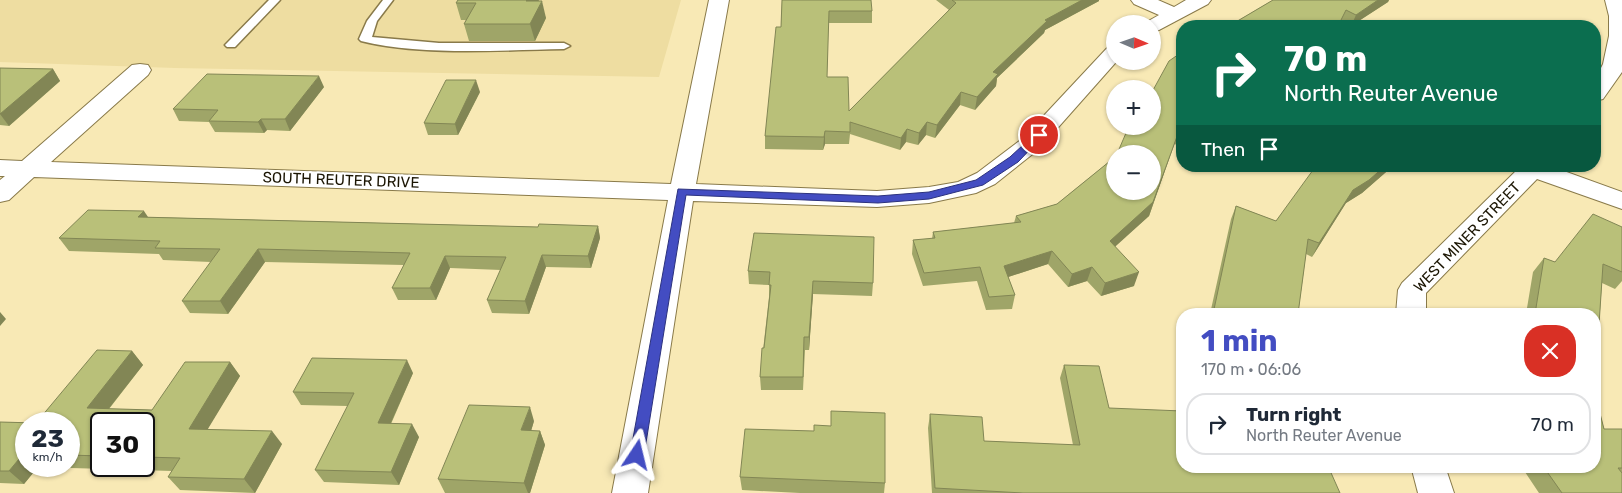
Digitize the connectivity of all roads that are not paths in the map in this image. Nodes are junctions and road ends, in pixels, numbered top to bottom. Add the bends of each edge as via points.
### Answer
1 (275, 0) edge
2 (388, 0) edge
3 (719, 0) edge
4 (1141, 0) edge
5 (1200, 0) edge
6 (1615, 0) edge
7 (1174, 14) junction
8 (1161, 21) edge
9 (231, 45) dead end
10 (564, 46) dead end
11 (1106, 61) edge
12 (140, 70) dead end
13 (1601, 86) edge
14 (0, 168) edge
15 (28, 169) junction
16 (1531, 172) edge
17 (1546, 172) edge
18 (682, 192) junction
19 (0, 194) edge
20 (1622, 201) edge
21 (1410, 308) edge
22 (1430, 473) edge
23 (630, 493) edge
24 (1436, 493) edge

1 - 9 lane
2 - 10 lane via 372,21 365,39 386,43
3 - 18 street
4 - 7 street
5 - 7 street
6 - 13 street via 1620,8 1621,39 1611,73
7 - 8 street
11 - 18 street, SOUTH REUTER DRIVE via 1014,159 979,183 929,196 878,199
12 - 15 street
14 - 15 street, SOUTH REUTER DRIVE
15 - 18 street, SOUTH REUTER DRIVE
15 - 19 street
16 - 21 street, WEST MINER STREET via 1412,290
17 - 20 street
18 - 23 street
22 - 24 street

